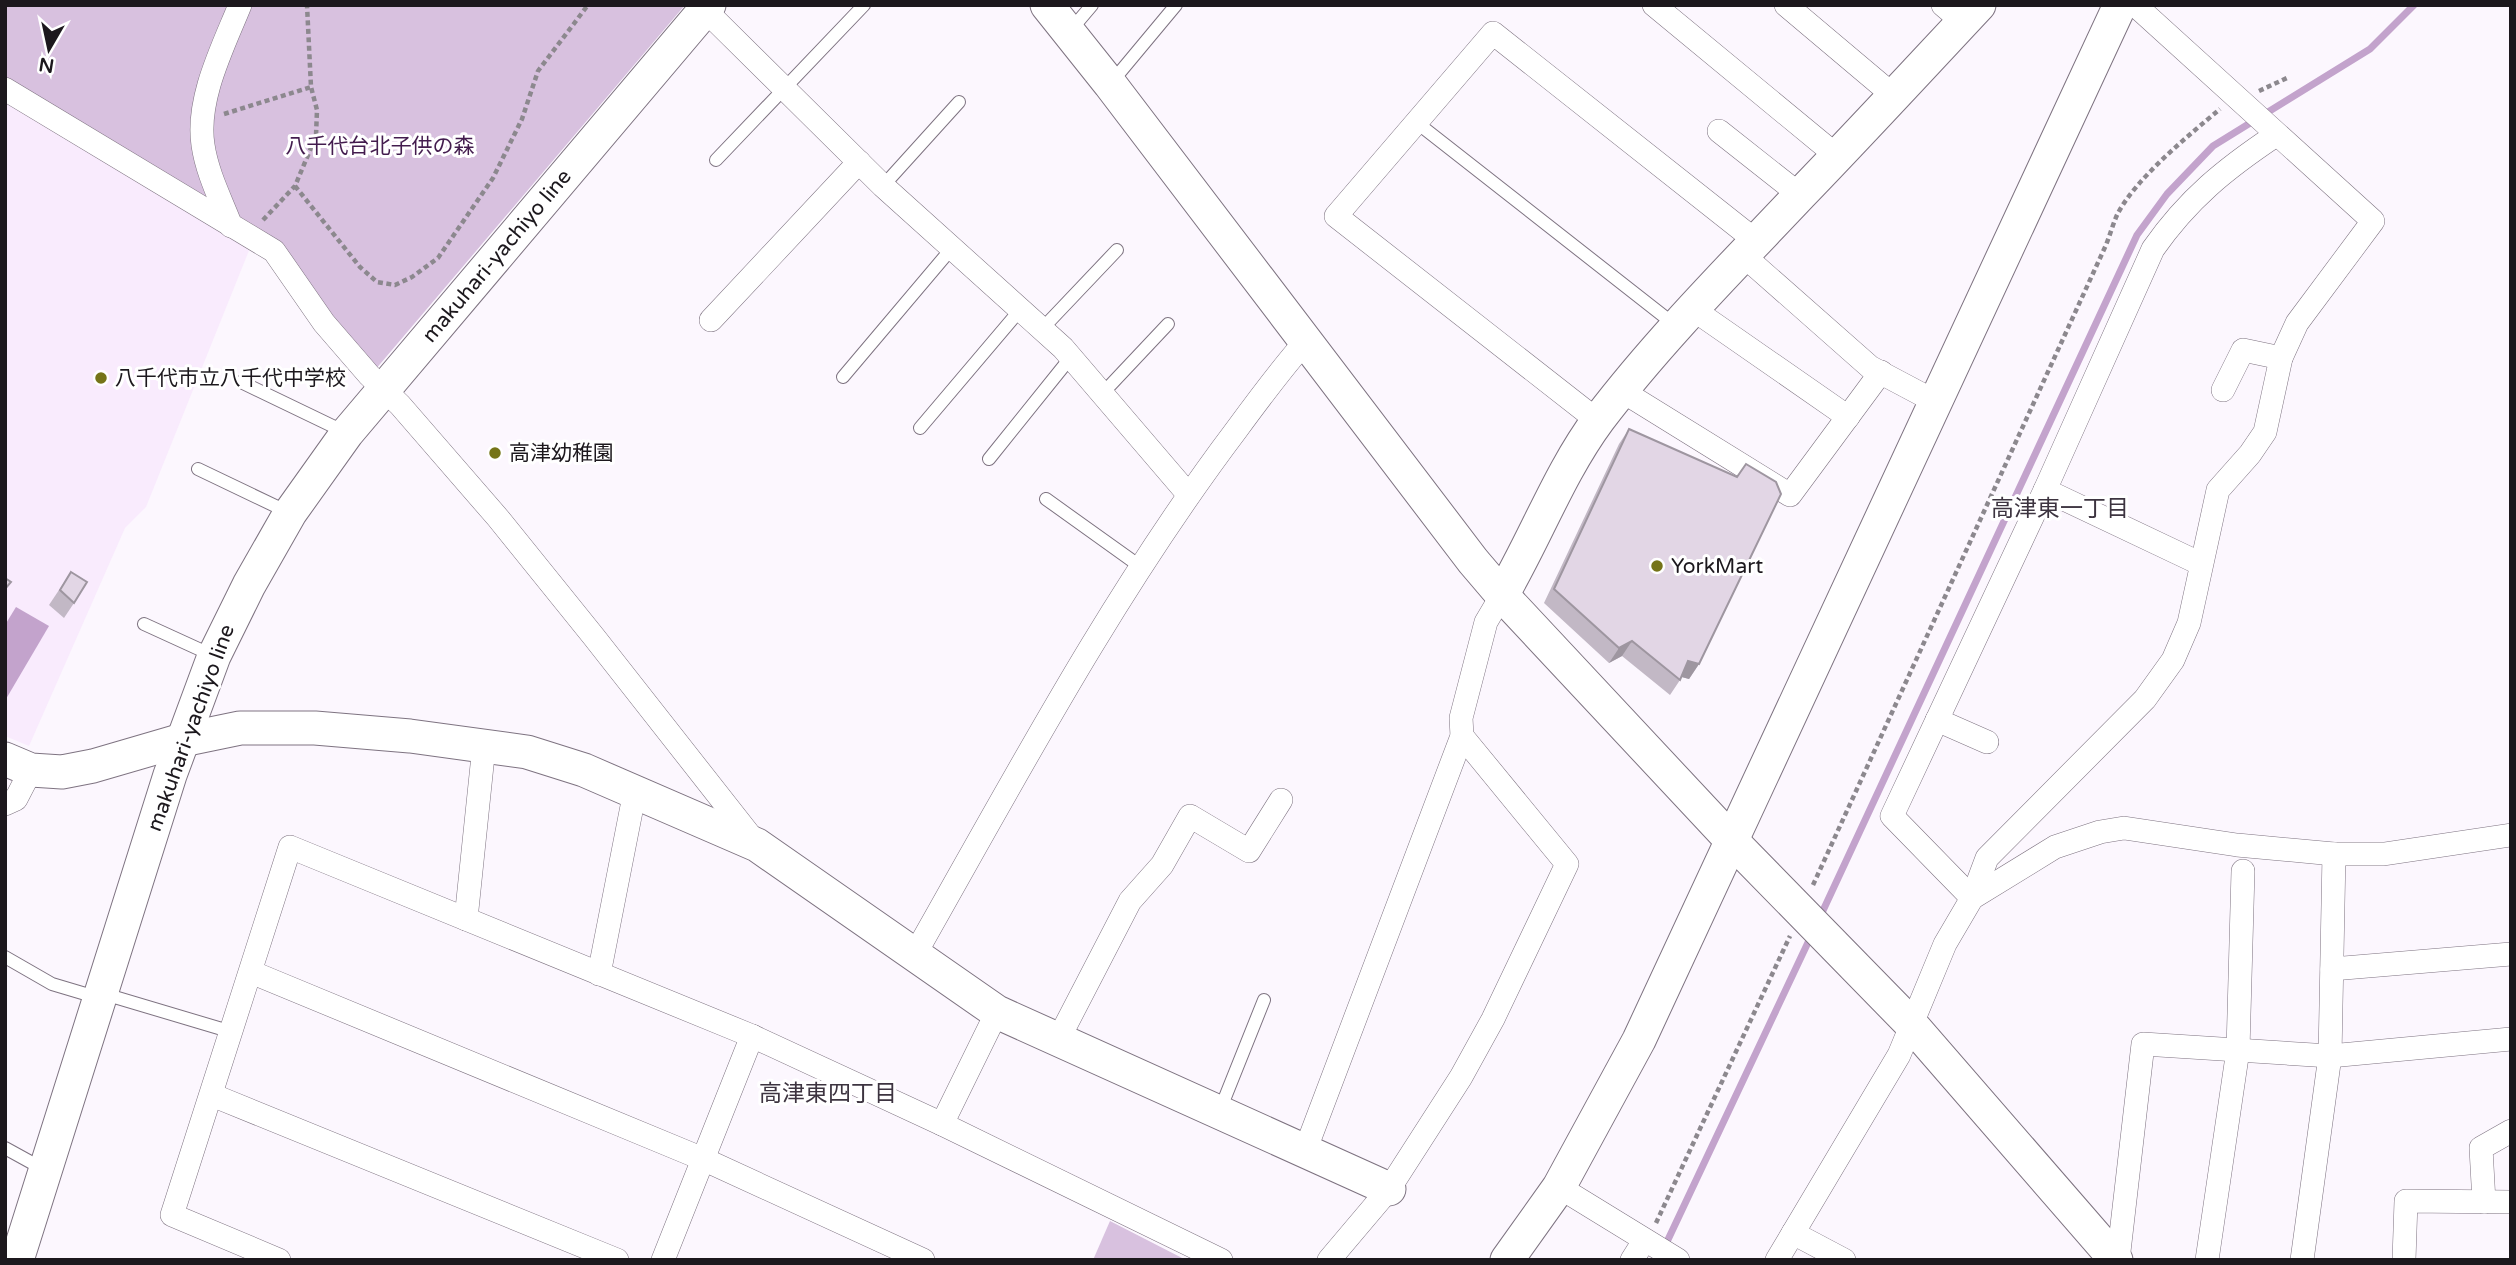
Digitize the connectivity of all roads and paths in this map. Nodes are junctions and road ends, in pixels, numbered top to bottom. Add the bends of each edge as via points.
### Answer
1 (240, 5) edge
2 (307, 5) edge
3 (864, 5) edge
4 (1048, 5) edge
5 (1093, 5) edge
6 (1176, 5) edge
7 (1654, 5) edge
8 (1786, 5) edge
9 (2120, 5) edge
10 (2135, 5) edge
11 (586, 6) edge
12 (707, 8) edge
13 (1962, 11) edge
14 (1069, 32) junction
15 (2290, 77) dead end
16 (1110, 84) junction
17 (310, 88) junction
18 (785, 88) junction
19 (5, 89) edge
20 (1894, 96) junction
21 (2241, 101) junction
22 (959, 102) dead end
23 (203, 120) junction
24 (1416, 122) junction
25 (1719, 131) dead end
26 (2272, 131) junction
27 (1838, 156) junction
28 (716, 160) dead end
29 (859, 162) junction
30 (295, 186) junction
31 (883, 186) junction
32 (1800, 195) junction
33 (240, 231) junction
34 (952, 248) junction
35 (1749, 248) junction
36 (1117, 250) dead end
37 (1020, 310) junction
38 (1686, 318) junction
39 (711, 320) dead end
40 (1168, 324) dead end
41 (1042, 329) junction
42 (1306, 341) junction
43 (1071, 357) junction
44 (2281, 358) junction
45 (1881, 372) junction
46 (844, 376) dead end
47 (242, 382) dead end
48 (384, 389) junction
49 (2223, 390) dead end
50 (1622, 391) junction
51 (1103, 393) junction
52 (1936, 402) junction
53 (1848, 417) junction
54 (1598, 421) junction
55 (920, 428) dead end
56 (347, 433) junction
57 (989, 459) dead end
58 (198, 469) dead end
59 (2045, 490) junction
60 (1188, 494) junction
61 (1046, 499) dead end
62 (290, 513) junction
63 (2201, 564) junction
64 (1141, 567) junction
65 (1502, 595) junction
66 (144, 624) dead end
67 (214, 656) junction
68 (1937, 720) junction
69 (1462, 736) junction
70 (182, 740) junction
71 (1987, 742) dead end
72 (484, 746) junction
73 (14, 783) edge
74 (635, 791) junction
75 (1281, 800) dead end
76 (5, 821) edge
77 (2511, 835) edge
78 (1732, 841) junction
79 (757, 845) junction
80 (2334, 854) junction
81 (2243, 871) dead end
82 (1972, 898) junction
83 (1809, 918) junction
84 (466, 919) junction
85 (915, 954) junction
86 (2511, 954) edge
87 (5, 957) edge
88 (2332, 968) junction
89 (251, 972) junction
90 (598, 974) junction
91 (100, 995) junction
92 (1264, 1000) dead end
93 (997, 1012) junction
94 (1912, 1024) junction
95 (232, 1032) junction
96 (752, 1036) junction
97 (2511, 1039) edge
98 (1058, 1040) junction
99 (2238, 1050) junction
100 (2330, 1056) junction
101 (212, 1096) junction
102 (1219, 1113) junction
103 (942, 1124) junction
104 (2511, 1131) edge
105 (5, 1148) edge
106 (1305, 1151) junction
107 (703, 1159) junction
108 (45, 1170) junction
109 (1559, 1187) junction
110 (1389, 1189) junction
111 (2484, 1202) junction
112 (2511, 1202) edge
113 (1793, 1233) junction
114 (1643, 1247) edge
115 (1675, 1258) edge
116 (17, 1260) edge
117 (279, 1260) edge
118 (617, 1260) edge
119 (663, 1260) edge
120 (923, 1260) edge
121 (1221, 1260) edge
122 (1329, 1260) edge
123 (1507, 1260) edge
124 (1777, 1260) edge
125 (1844, 1260) edge
126 (2117, 1260) edge
127 (2207, 1260) edge
128 (2302, 1260) edge
129 (2404, 1260) edge

1 - 23 street via 211,75
2 - 17 path
3 - 18 lane
4 - 14 street
5 - 14 lane
6 - 16 lane
7 - 27 street
8 - 20 street
9 - 52 street
10 - 21 street
11 - 30 path via 538,72 522,119 493,178 438,258 412,277 395,285 377,282
12 - 18 street
12 - 48 street, makuhari-yachiyo line
13 - 20 street
14 - 16 street
15 - 21 path
16 - 42 street
17 - 23 path
17 - 30 path via 317,110 316,136
18 - 28 lane
18 - 29 street
19 - 33 street
20 - 27 street
21 - 26 street
21 - 83 path via 2192,132 2140,183 2118,213
22 - 31 lane
23 - 33 street via 206,160
24 - 35 street via 1493,33
24 - 38 lane
24 - 54 street via 1335,216
25 - 32 street
26 - 44 street via 2372,221 2297,323
26 - 59 street via 2220,174 2173,221 2153,250
27 - 32 street
29 - 31 street
29 - 39 street
30 - 33 path
31 - 34 street
32 - 35 street
33 - 48 street via 274,251 324,323
34 - 37 street
34 - 46 lane
35 - 38 street
35 - 45 street via 1870,367
36 - 41 lane
37 - 41 street
37 - 55 lane
38 - 50 street
38 - 53 street
40 - 51 lane
41 - 43 street
42 - 60 street
42 - 65 street
43 - 51 street
43 - 57 lane
44 - 49 street via 2243,350
44 - 63 street via 2264,432 2218,491
45 - 52 street
45 - 53 street
47 - 56 lane
48 - 56 street, makuhari-yachiyo line
48 - 79 street via 498,518
50 - 53 street via 1790,495
50 - 54 street
51 - 60 street
52 - 78 street
54 - 65 street
56 - 62 street, makuhari-yachiyo line
58 - 62 lane
59 - 63 street
59 - 68 street
60 - 64 street
61 - 64 lane
62 - 67 street, makuhari-yachiyo line
63 - 82 street via 2189,623 2160,680 1987,858
64 - 85 street
65 - 69 street via 1486,622 1461,718
65 - 78 street
66 - 67 lane
67 - 70 street, makuhari-yachiyo line
68 - 71 street
68 - 82 street via 1892,816
69 - 106 street
69 - 110 street via 1567,864 1493,1019
70 - 72 street via 240,728 315,728
70 - 73 street
70 - 91 street, makuhari-yachiyo line
72 - 74 street via 527,752
72 - 84 street
73 - 76 street
74 - 79 street
74 - 90 street
75 - 98 street via 1249,851 1189,816 1162,864 1130,901
77 - 80 street via 2384,854
78 - 83 street
78 - 109 street via 1639,1040
79 - 85 street
80 - 82 street via 2124,828 2055,847
80 - 88 street
81 - 99 street
82 - 94 street via 1945,944
83 - 94 street
83 - 114 path
84 - 89 street via 290,847
84 - 90 street
85 - 93 street
86 - 88 street
87 - 91 lane via 52,985
88 - 100 street
89 - 95 street
89 - 107 street
90 - 96 street
91 - 95 lane
91 - 108 street, makuhari-yachiyo line
92 - 102 lane
93 - 98 street
93 - 103 street
94 - 113 street via 1899,1055
94 - 126 street
95 - 101 street
96 - 103 street
96 - 107 street
97 - 100 street
98 - 102 street
99 - 100 street
99 - 126 street via 2143,1044
99 - 127 street
100 - 128 street
101 - 117 street via 172,1215
101 - 118 street
102 - 106 street
103 - 121 street
104 - 111 street via 2481,1147
105 - 108 lane
106 - 110 street
107 - 119 street
107 - 120 street
108 - 116 street, makuhari-yachiyo line
109 - 114 street
109 - 123 street
110 - 122 street
111 - 112 street
111 - 129 street via 2406,1201
113 - 124 street
113 - 125 street
114 - 115 street

